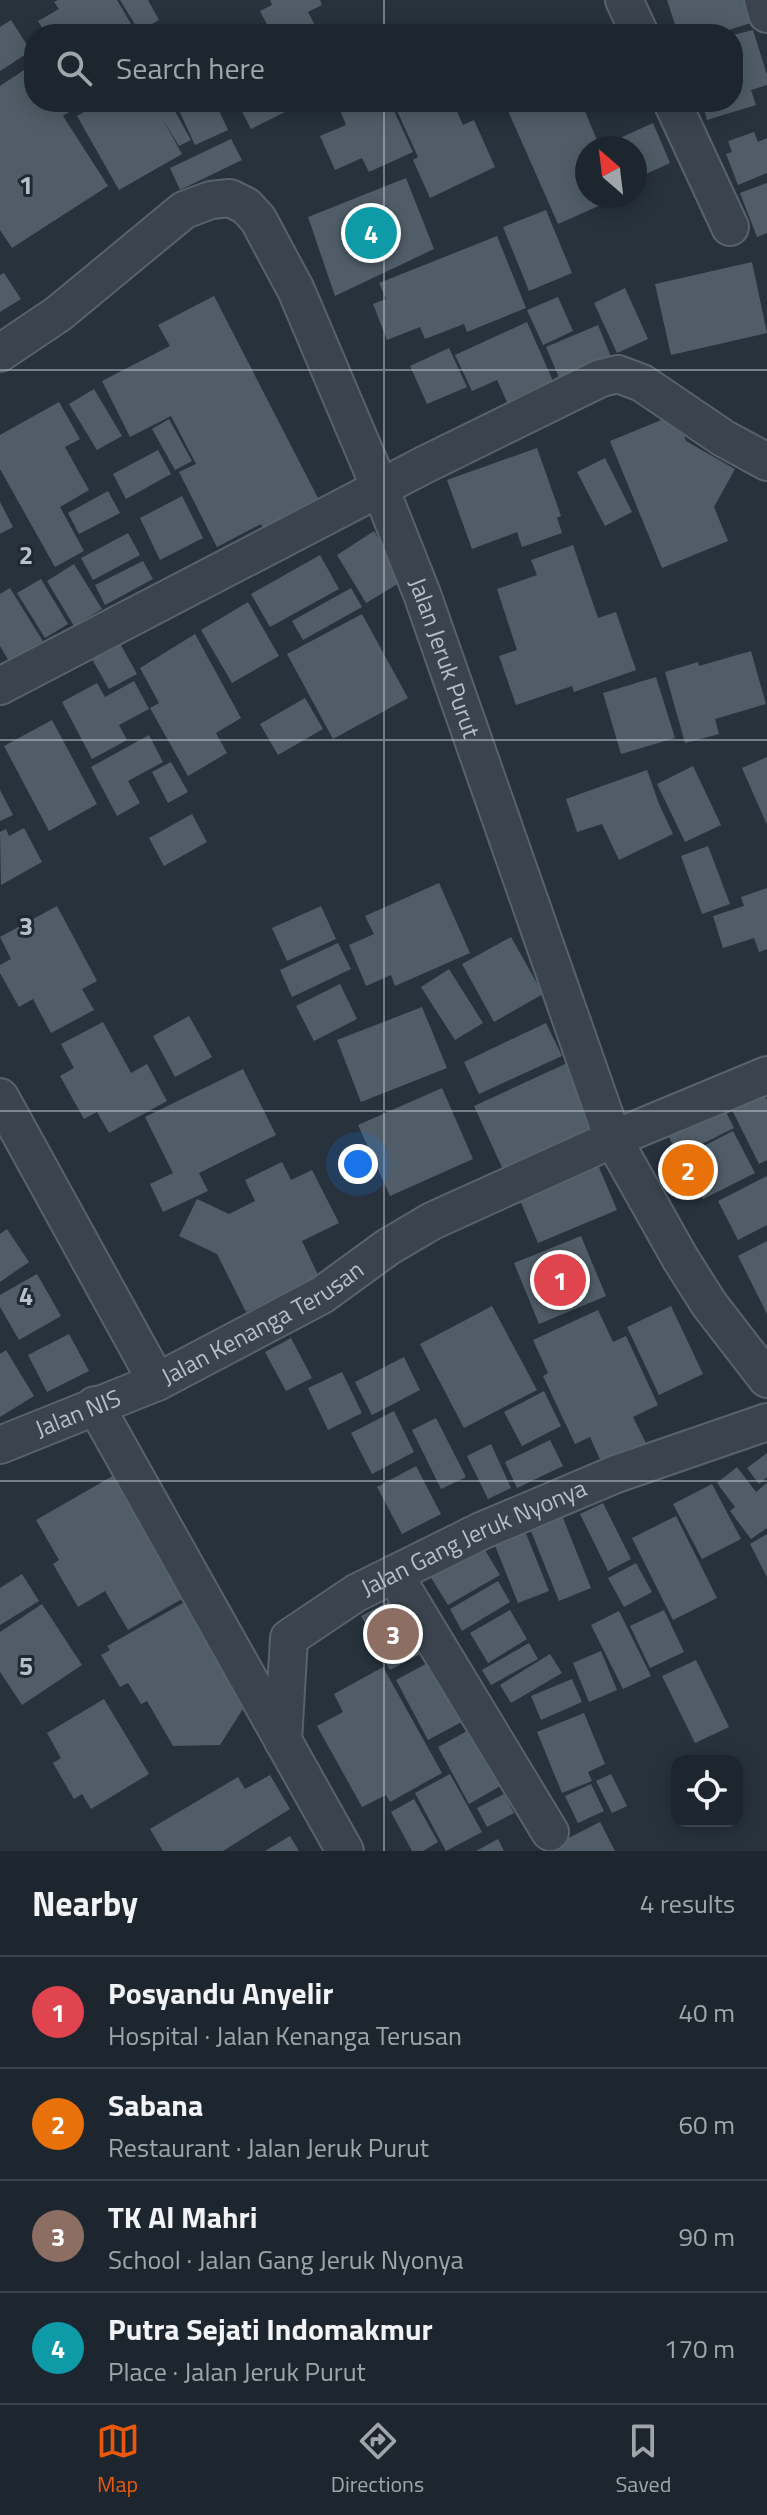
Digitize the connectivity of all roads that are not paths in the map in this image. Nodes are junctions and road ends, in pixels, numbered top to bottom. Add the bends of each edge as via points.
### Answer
1 (624, 0) edge
2 (763, 0) edge
3 (767, 14) edge
4 (635, 24) edge
5 (677, 112) edge
6 (730, 227) dead end
7 (0, 353) edge
8 (767, 462) edge
9 (380, 488) junction
10 (0, 686) edge
11 (767, 1075) edge
12 (0, 1097) edge
13 (613, 1139) junction
14 (767, 1379) edge
15 (157, 1382) junction
16 (95, 1405) junction
17 (767, 1422) edge
18 (0, 1445) edge
19 (394, 1574) junction
20 (283, 1741) junction
21 (550, 1832) dead end
22 (345, 1851) edge

1 - 4 street
2 - 3 street
5 - 6 street
7 - 9 street, Jalan Jeruk Purut via 58,314 184,210 230,198 258,219 296,290
8 - 9 street via 642,383 618,374 567,393
9 - 10 street
9 - 13 street, Jalan Jeruk Purut
11 - 13 street, Jalan Kenanga Terusan
12 - 15 street, Jalan Kenanga Terusan
13 - 14 street, Jalan Jeruk Purut via 709,1304
13 - 15 street, Jalan Kenanga Terusan via 432,1221 322,1295
15 - 16 street, Jalan NIS
16 - 18 street, Jalan NIS
16 - 20 street
17 - 19 street, Jalan Gang Jeruk Nyonya via 616,1474
19 - 20 street, Jalan Gang Jeruk Nyonya via 289,1638
19 - 21 street
20 - 22 street

